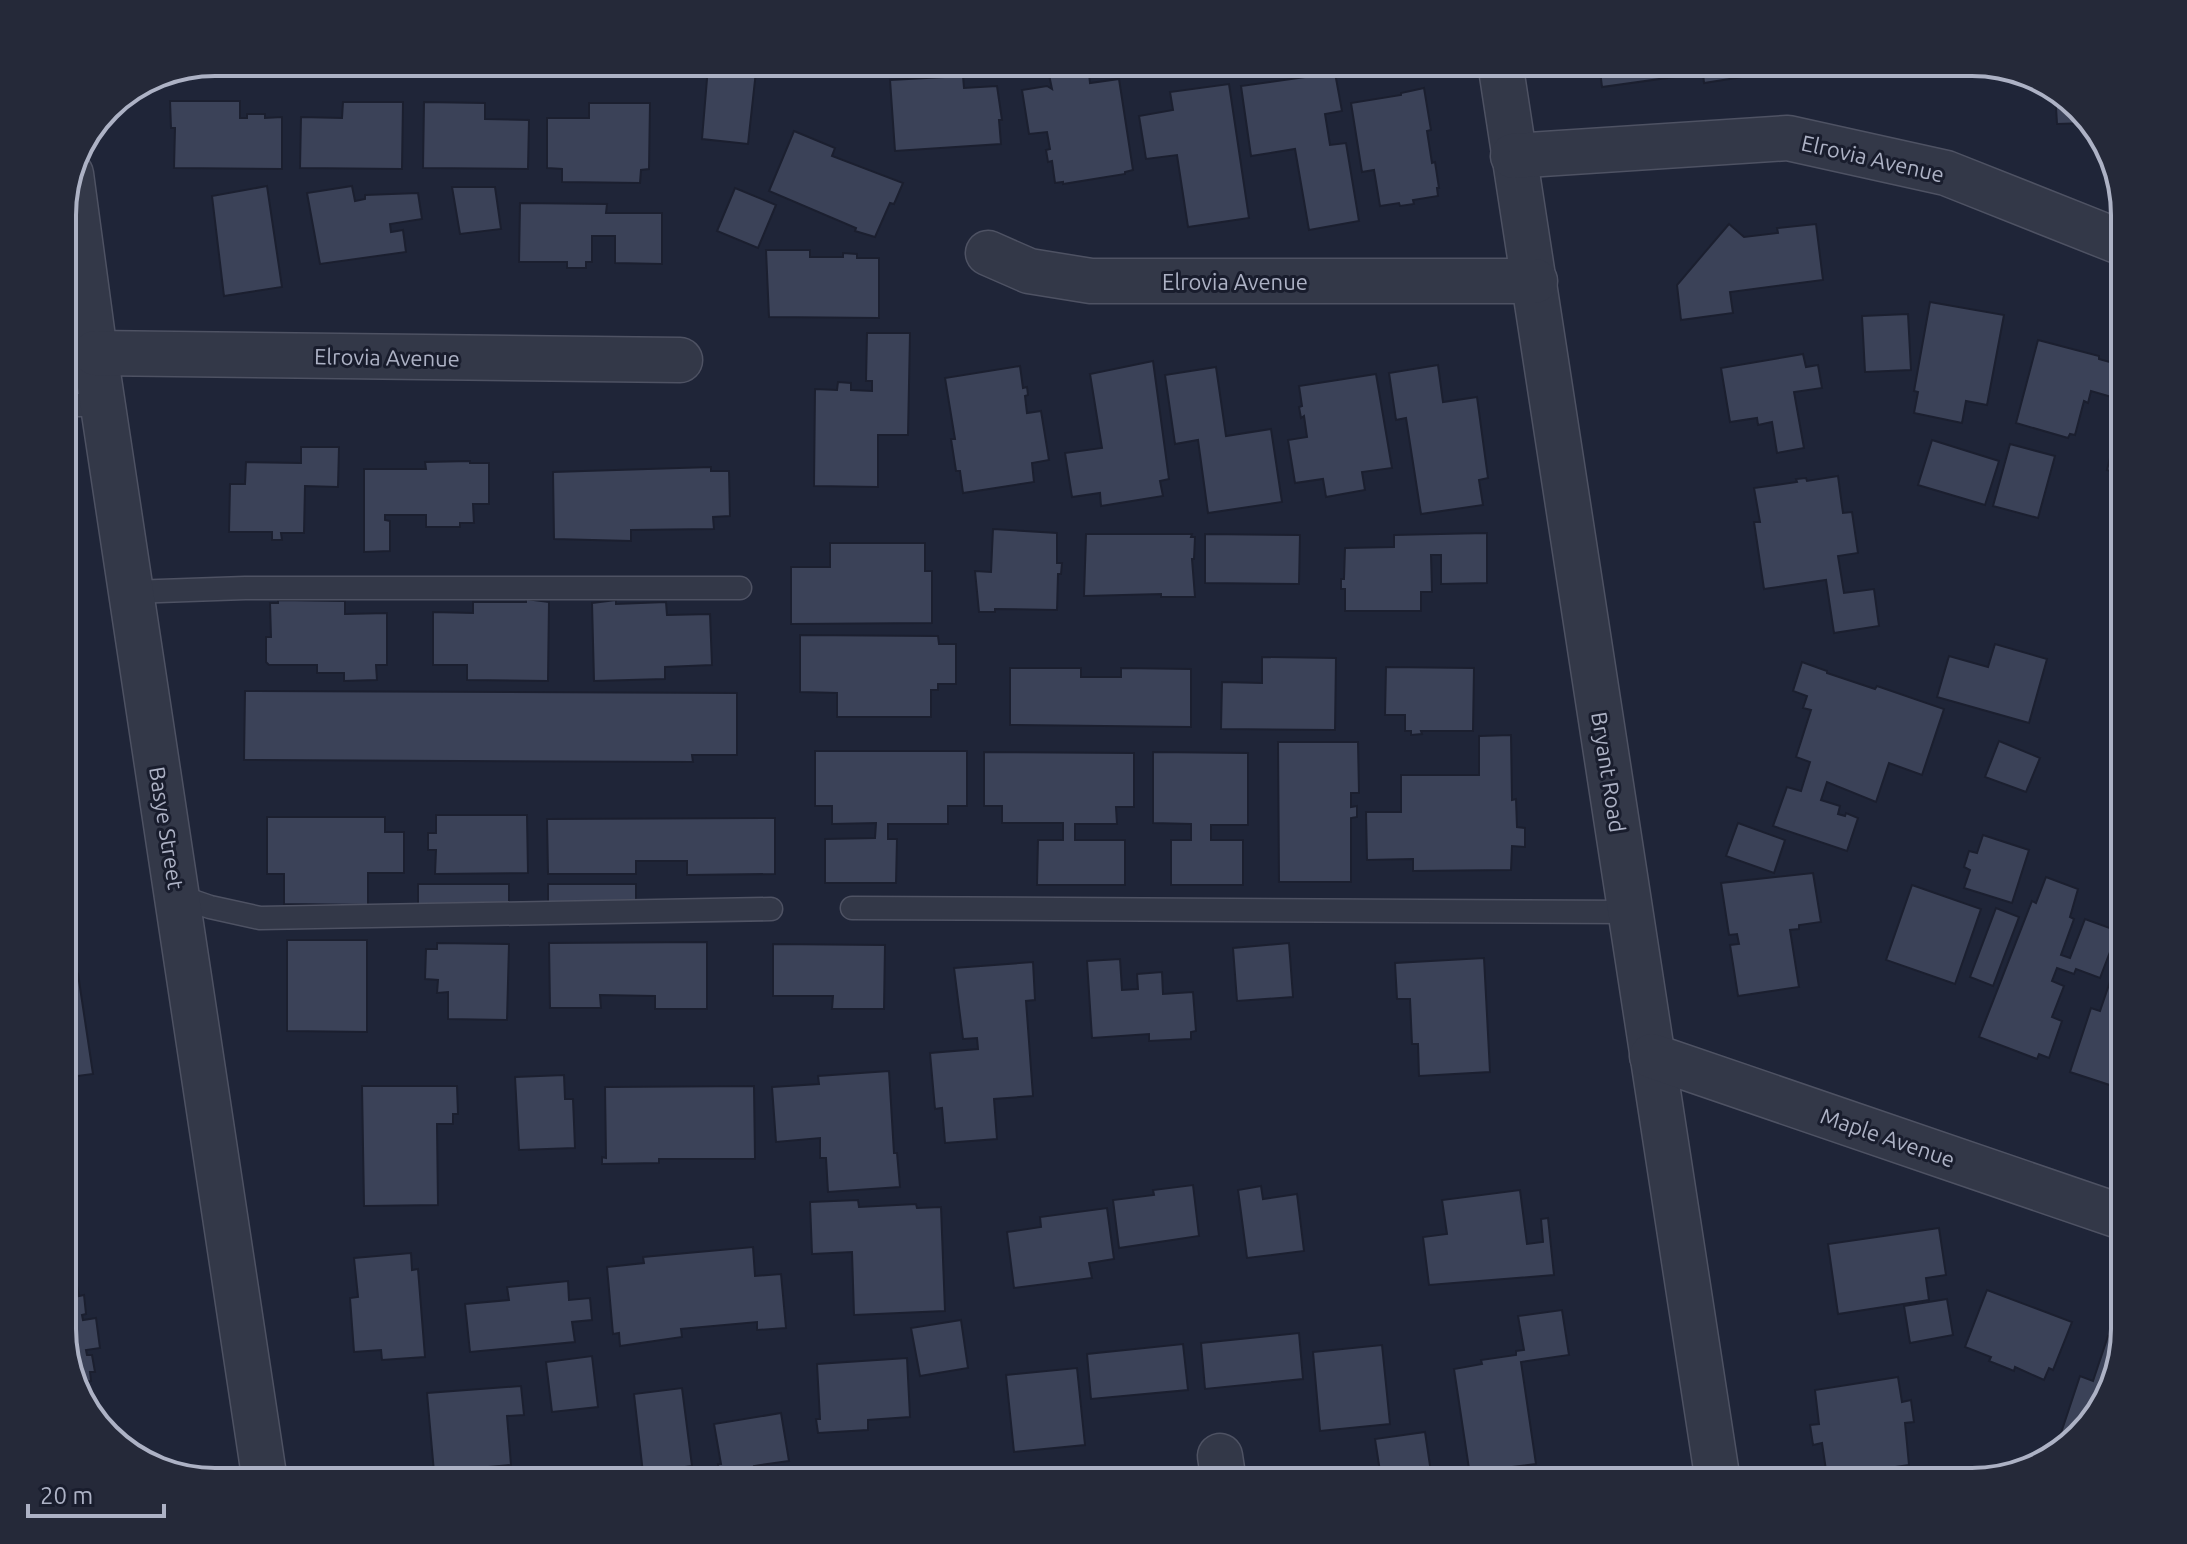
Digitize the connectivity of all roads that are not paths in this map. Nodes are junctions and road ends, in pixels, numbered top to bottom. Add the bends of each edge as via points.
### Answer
1 (1502, 76) edge
2 (1513, 156) junction
3 (76, 211) edge
4 (2111, 238) edge
5 (988, 253) dead end
6 (1535, 281) junction
7 (95, 353) junction
8 (680, 360) dead end
9 (82, 405) edge
10 (740, 588) dead end
11 (131, 592) junction
12 (178, 896) junction
13 (852, 908) dead end
14 (771, 909) dead end
15 (1631, 912) junction
16 (1652, 1056) junction
17 (2111, 1213) edge
18 (263, 1468) edge
19 (1716, 1468) edge

1 - 2 street, Bryant Road
2 - 4 street, Elrovia Avenue via 1788,138 1946,173
2 - 6 street, Bryant Road
3 - 7 street, Basye Street
5 - 6 street, Elrovia Avenue via 1029,271 1091,281
6 - 15 street, Bryant Road
7 - 8 street, Elrovia Avenue
7 - 9 street, Basye Street
9 - 11 street, Basye Street
10 - 11 lane
11 - 12 street, Basye Street
12 - 14 lane via 260,918
12 - 18 street, Basye Street
13 - 15 lane
15 - 16 street, Bryant Road
16 - 17 street, Maple Avenue
16 - 19 street, Bryant Road

